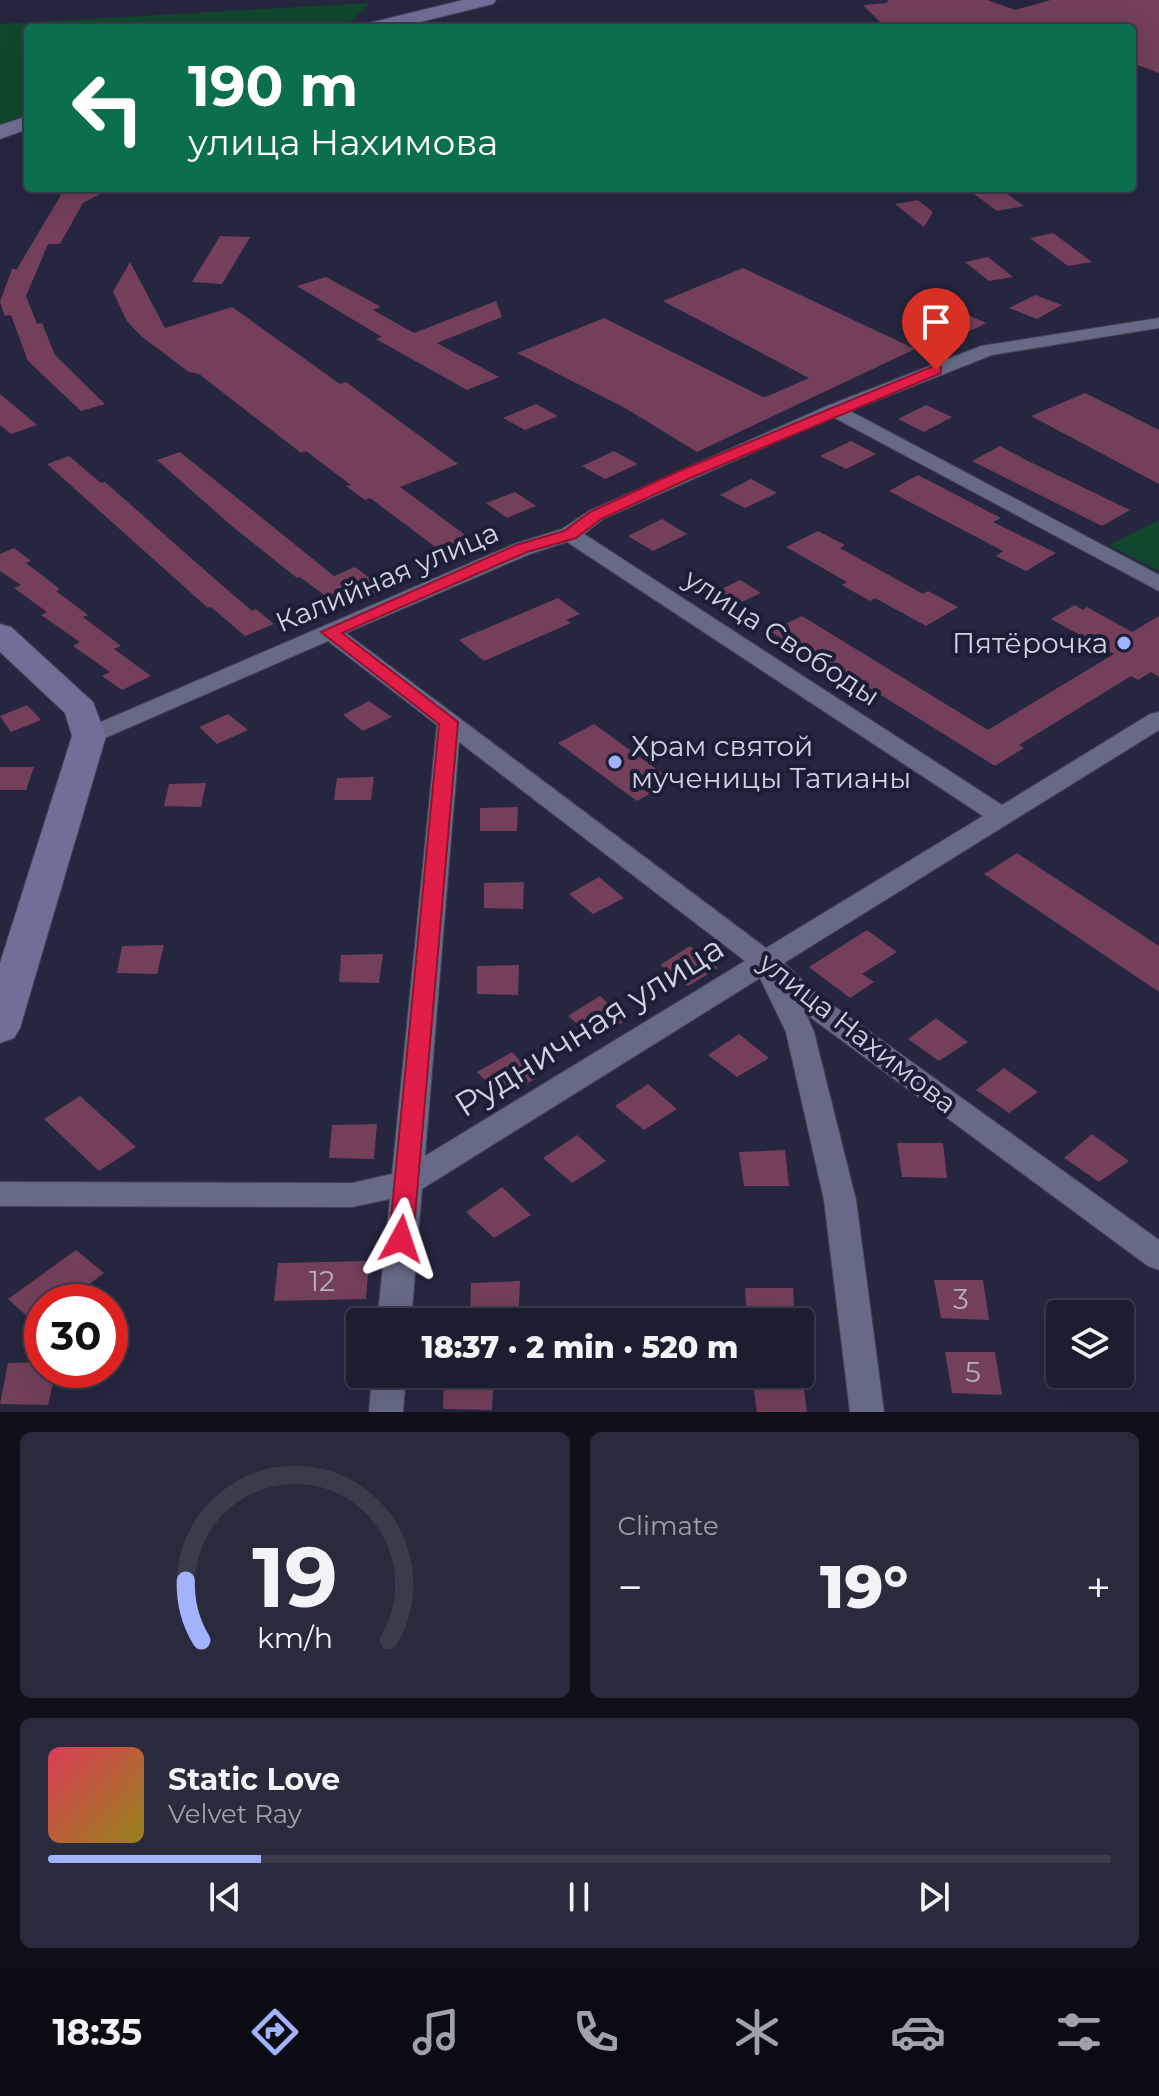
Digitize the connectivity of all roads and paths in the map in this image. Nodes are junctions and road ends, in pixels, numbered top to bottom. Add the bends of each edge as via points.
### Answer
1 (486, 0) edge
2 (388, 24) edge
3 (24, 123) edge
4 (0, 132) edge
5 (1159, 323) edge
6 (834, 410) junction
7 (570, 534) junction
8 (1159, 584) edge
9 (330, 632) junction
10 (0, 634) edge
11 (1159, 719) edge
12 (449, 722) junction
13 (89, 736) junction
14 (1001, 816) junction
15 (766, 962) junction
16 (0, 1028) edge
17 (406, 1183) junction
18 (0, 1194) edge
19 (1159, 1257) edge
20 (395, 1308) edge
21 (388, 1388) edge
22 (386, 1412) edge
23 (867, 1412) edge

1 - 2 main road
3 - 4 main road
5 - 6 street, Калийная улица via 988,350
6 - 7 street, Калийная улица via 596,515
6 - 8 street
7 - 9 street, Калийная улица via 522,549
7 - 14 street, улица Свободы
9 - 12 street, улица Нахимова
9 - 13 street, Калийная улица
10 - 13 main road via 81,709
11 - 14 street, Рудничная улица
12 - 15 street, улица Нахимова
12 - 17 street
13 - 16 main road
14 - 15 street, Рудничная улица
15 - 17 street, Рудничная улица
15 - 19 street, улица Нахимова via 806,1000
15 - 23 street via 800,1032 840,1200
17 - 18 street, Рудничная улица via 352,1195
17 - 20 street
21 - 22 street

